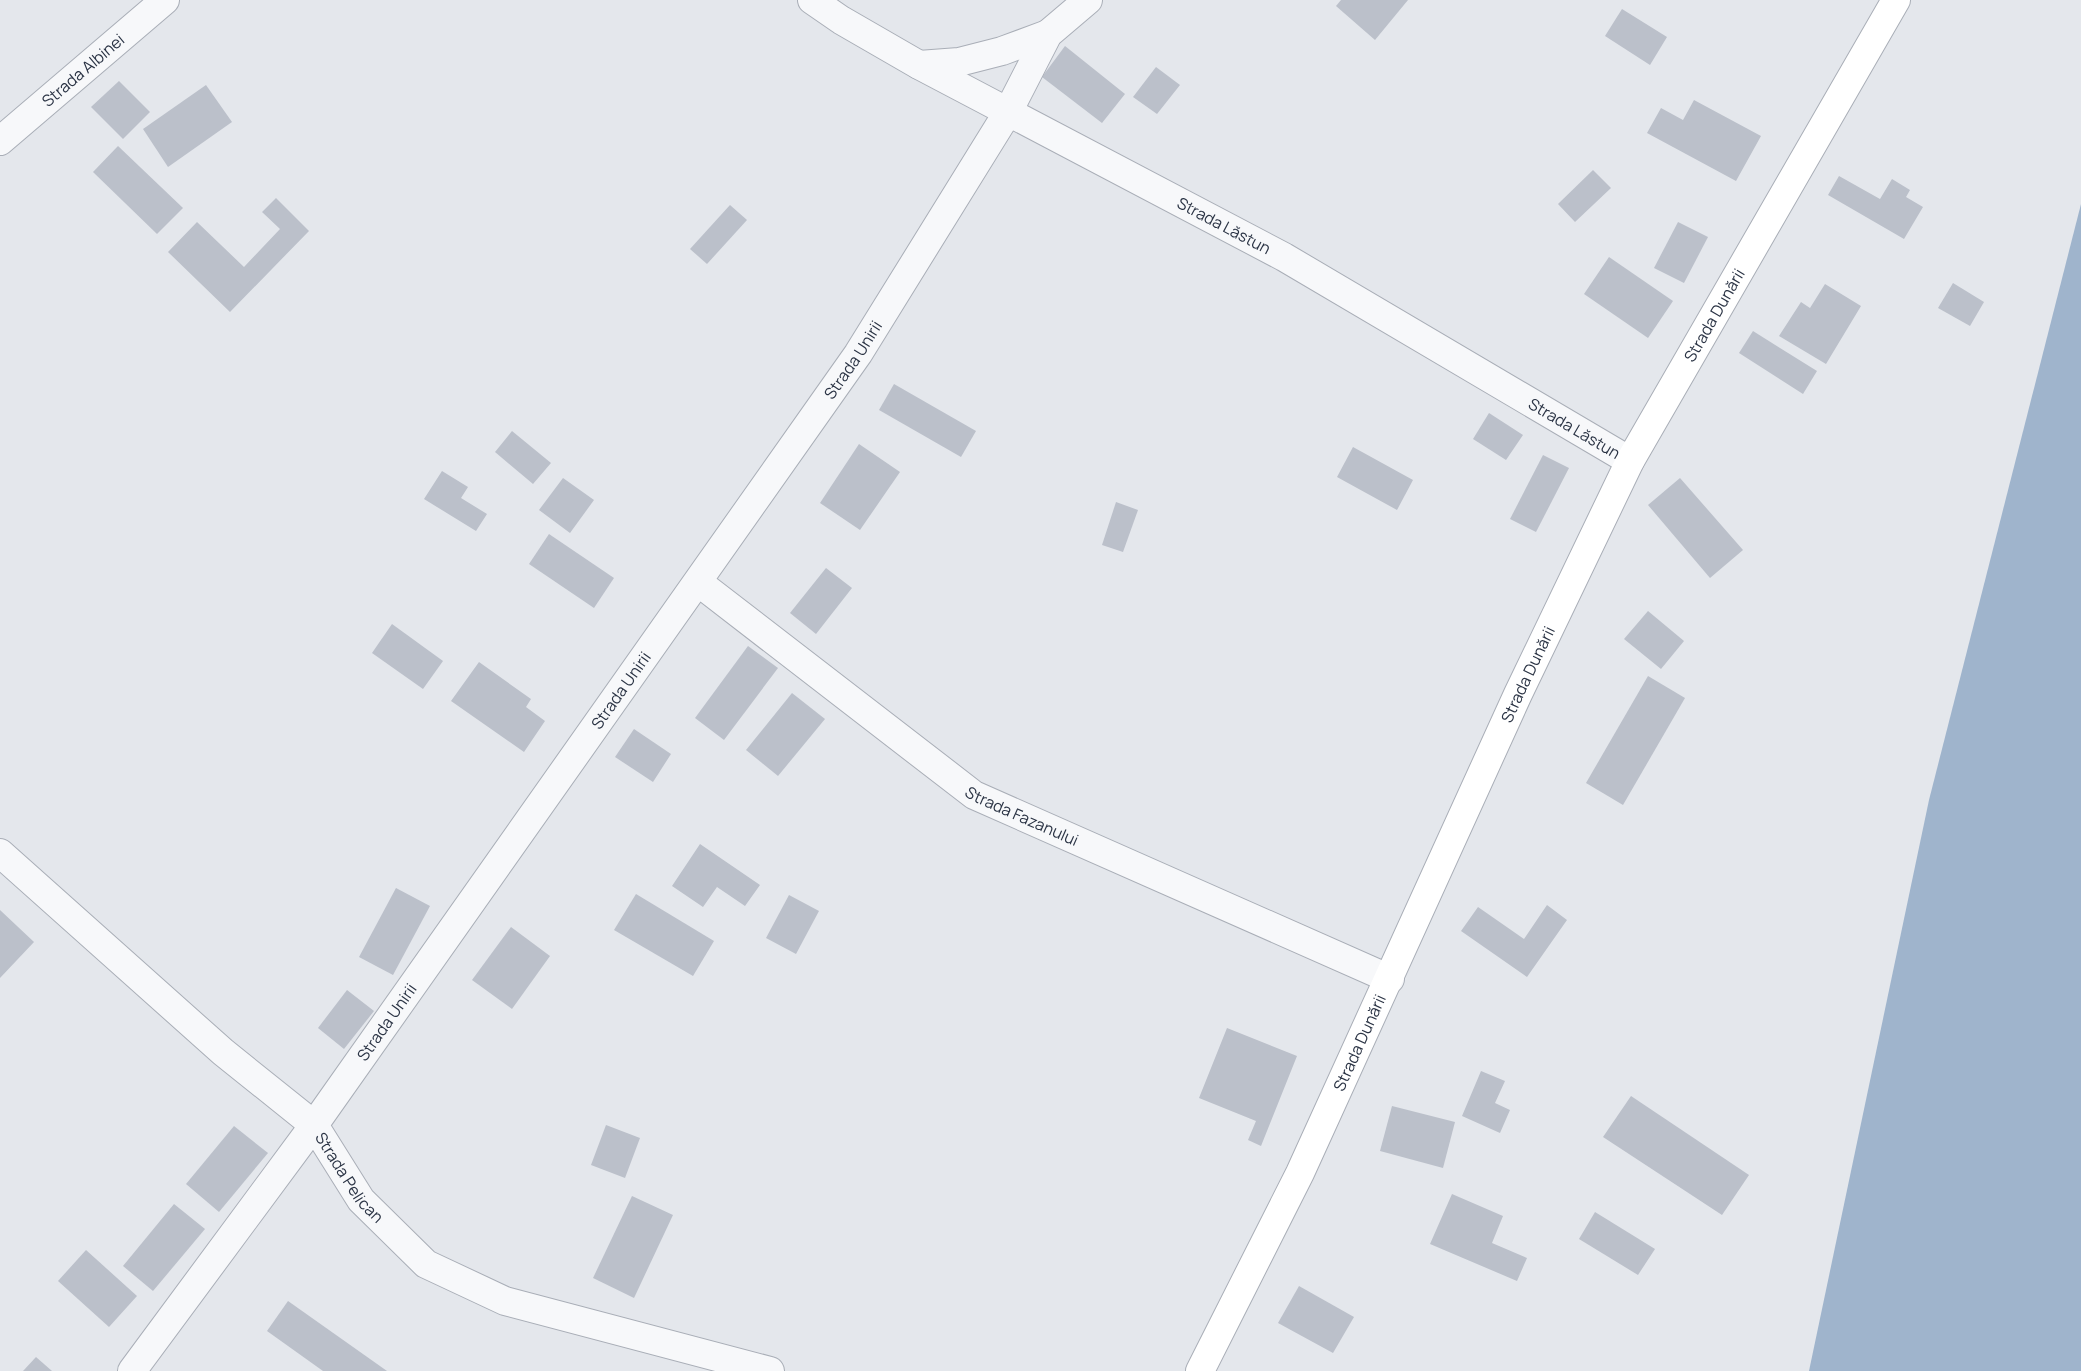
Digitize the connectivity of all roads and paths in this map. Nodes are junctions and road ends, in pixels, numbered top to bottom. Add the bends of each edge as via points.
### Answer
1 (165, 0) edge
2 (812, 0) edge
3 (1088, 0) edge
4 (1896, 0) edge
5 (1048, 34) junction
6 (919, 65) junction
7 (1008, 112) junction
8 (0, 141) edge
9 (1630, 461) junction
10 (698, 582) junction
11 (0, 853) edge
12 (1390, 979) junction
13 (314, 1125) junction
14 (132, 1371) edge
15 (770, 1371) edge
16 (1200, 1371) edge

1 - 8 street, Strada Albinei
2 - 6 street, Strada Lăstun
3 - 5 street, Strada Unirii
4 - 9 main road, Strada Dunării
5 - 6 street via 959,62
5 - 7 street, Strada Unirii
6 - 7 street, Strada Lăstun
7 - 9 street, Strada Lăstun via 1284,257
7 - 10 street, Strada Unirii via 858,354
9 - 12 main road, Strada Dunării via 1518,694
10 - 12 street, Strada Fazanului via 974,795
10 - 13 street, Strada Unirii
11 - 13 street, Strada Pelican via 223,1052
12 - 16 main road, Strada Dunării via 1300,1173
13 - 14 street, Strada Unirii
13 - 15 street, Strada Pelican via 361,1200 426,1264 505,1301

